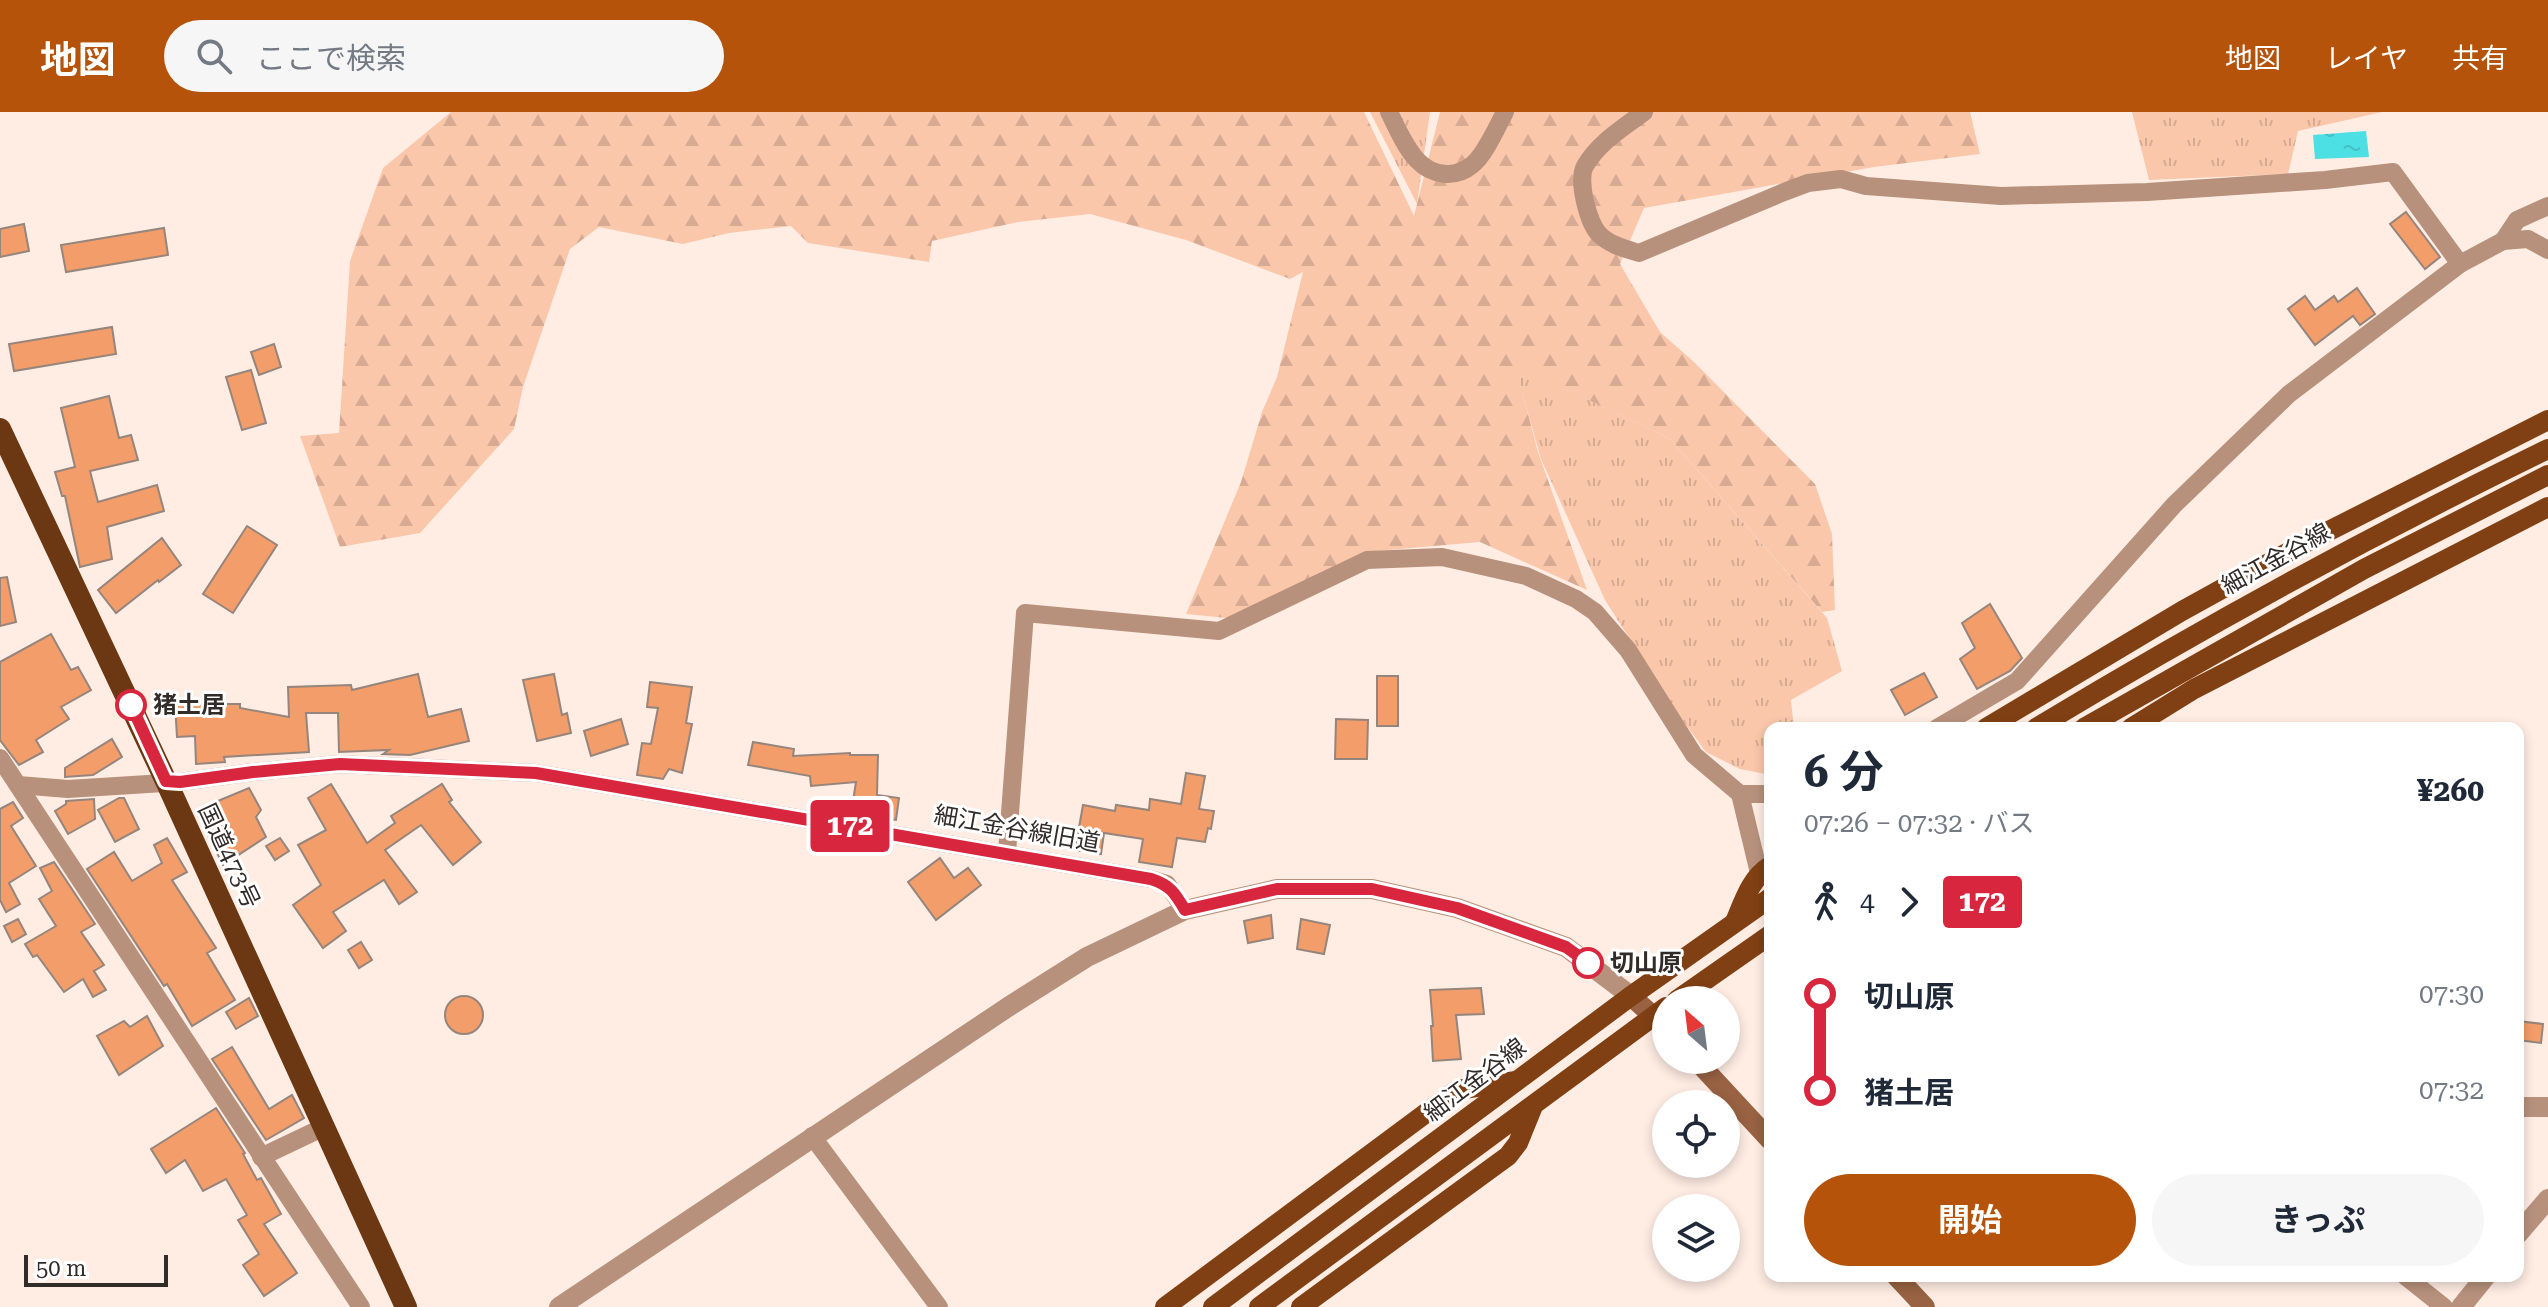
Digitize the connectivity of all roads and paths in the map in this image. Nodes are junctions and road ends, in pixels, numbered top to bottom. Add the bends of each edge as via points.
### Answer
1 (1389, 112) edge
2 (1505, 112) edge
3 (1644, 112) edge
4 (2548, 206) edge
5 (2503, 241) junction
6 (2548, 250) edge
7 (2460, 264) junction
8 (2548, 420) edge
9 (0, 429) edge
10 (2548, 449) edge
11 (2548, 475) edge
12 (2548, 507) edge
13 (1947, 722) edge
14 (1996, 722) edge
15 (2046, 722) edge
16 (2095, 722) edge
17 (2141, 722) edge
18 (2, 765) edge
19 (166, 781) junction
20 (18, 785) junction
21 (1740, 794) junction
22 (1764, 794) edge
23 (1007, 853) junction
24 (1764, 869) edge
25 (1764, 902) edge
26 (1185, 910) junction
27 (1735, 922) junction
28 (1764, 942) edge
29 (1698, 986) edge
30 (1631, 996) junction
31 (1652, 1010) edge
32 (1652, 1024) edge
33 (1709, 1074) edge
34 (1517, 1081) junction
35 (1533, 1106) junction
36 (2524, 1107) edge
37 (2548, 1107) edge
38 (324, 1127) junction
39 (1764, 1134) edge
40 (812, 1136) junction
41 (261, 1157) junction
42 (2548, 1199) edge
43 (2524, 1227) edge
44 (1902, 1282) edge
45 (2413, 1282) edge
46 (2481, 1282) edge
47 (361, 1307) edge
48 (406, 1307) edge
49 (559, 1307) edge
50 (939, 1307) edge
51 (1165, 1307) edge
52 (1213, 1307) edge
53 (1259, 1307) edge
54 (1301, 1307) edge
55 (1925, 1307) edge
56 (2444, 1307) edge
57 (2461, 1307) edge

1 - 2 street via 1417,160 1432,172 1451,176 1473,165
3 - 7 street via 1598,148 1583,169 1583,193 1599,235 1639,253 1796,187 1841,179 1866,186 2001,196 2147,192 2393,172
4 - 5 street via 2517,220
5 - 6 street via 2528,239
5 - 7 street
7 - 13 street via 2289,394 2174,505 2017,681
8 - 14 main road via 2305,543
9 - 19 highway, 国道473号
10 - 15 main road, 細江金谷線 via 2349,549
11 - 16 main road via 2338,583
12 - 17 main road via 2194,689
18 - 20 street
19 - 20 street, 細江金谷線旧道 via 68,789
19 - 23 street, 細江金谷線旧道 via 340,764 536,773
19 - 38 highway, 国道473号
20 - 41 street
21 - 22 street
21 - 23 street via 1694,755 1628,650 1595,612 1576,599 1526,576 1442,557 1367,560 1219,631 1025,613
21 - 24 street
23 - 26 street, 細江金谷線旧道 via 1167,884
24 - 27 main road
25 - 27 main road, 細江金谷線
26 - 30 street via 1277,889 1372,889 1457,908 1566,947
26 - 40 street via 1087,957
27 - 30 main road, 細江金谷線
28 - 29 main road
30 - 31 main road
30 - 34 main road, 細江金谷線
32 - 35 main road
33 - 39 main road
34 - 51 main road via 1457,1090
34 - 52 main road, 細江金谷線
35 - 53 main road
35 - 54 main road via 1508,1156
36 - 37 street
38 - 41 street
38 - 48 highway, 国道473号
40 - 49 street
40 - 50 street
41 - 47 street
42 - 43 street
44 - 55 main road
45 - 56 street
46 - 57 street

